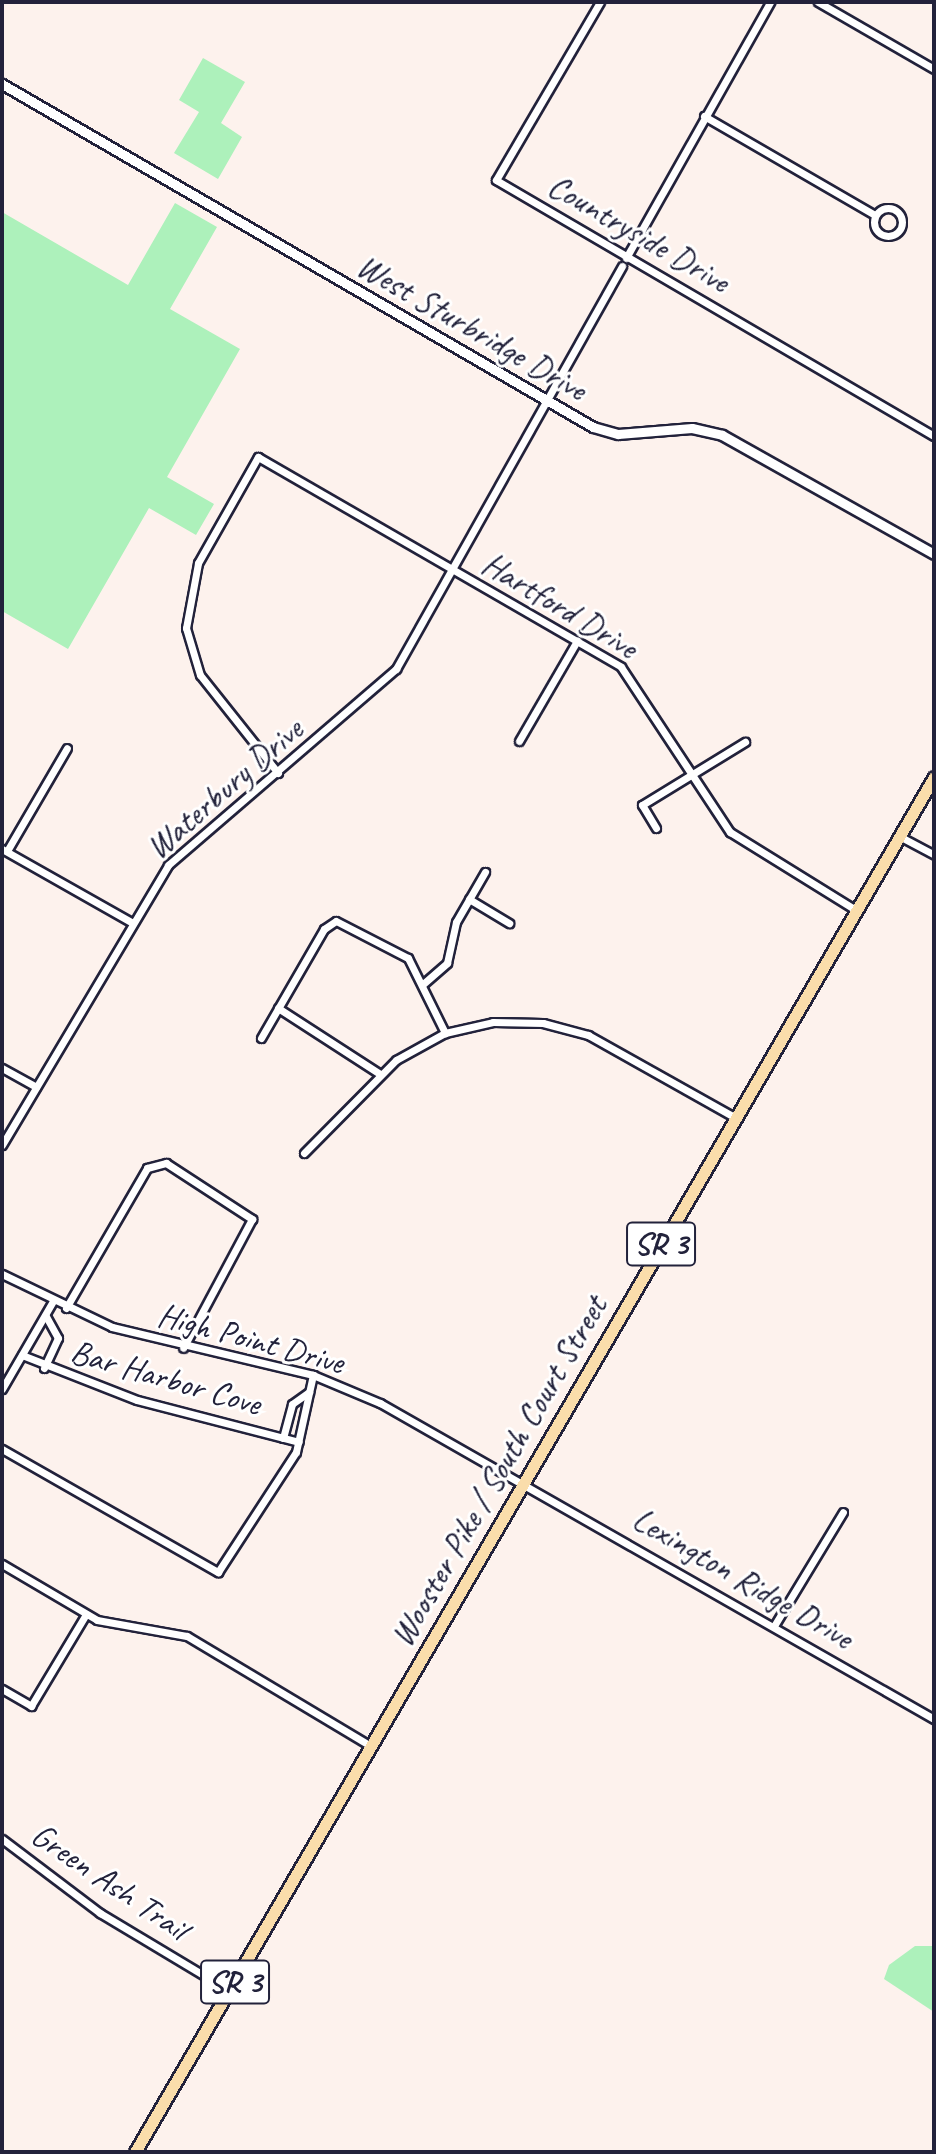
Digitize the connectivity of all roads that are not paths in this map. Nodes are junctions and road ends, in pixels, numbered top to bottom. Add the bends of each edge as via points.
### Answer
1 (600, 2) edge
2 (770, 2) edge
3 (818, 2) edge
4 (934, 69) edge
5 (2, 84) edge
6 (704, 116) junction
7 (875, 215) junction
8 (625, 260) junction
9 (546, 400) junction
10 (934, 436) edge
11 (934, 554) edge
12 (451, 569) junction
13 (577, 641) junction
14 (519, 741) dead end
15 (745, 742) dead end
16 (67, 748) dead end
17 (278, 773) junction
18 (693, 773) junction
19 (934, 777) edge
20 (656, 828) dead end
21 (899, 836) junction
22 (4, 850) edge
23 (934, 855) edge
24 (485, 872) dead end
25 (469, 899) junction
26 (856, 910) junction
27 (131, 922) junction
28 (509, 923) dead end
29 (423, 984) junction
30 (278, 1008) junction
31 (445, 1033) junction
32 (261, 1038) dead end
33 (2, 1068) edge
34 (380, 1074) junction
35 (36, 1087) junction
36 (736, 1118) junction
37 (2, 1145) edge
38 (304, 1153) dead end
39 (2, 1274) edge
40 (53, 1301) junction
41 (66, 1308) junction
42 (45, 1315) junction
43 (183, 1348) junction
44 (22, 1355) junction
45 (44, 1368) junction
46 (313, 1375) junction
47 (2, 1389) edge
48 (309, 1392) junction
49 (283, 1438) junction
50 (299, 1442) junction
51 (2, 1449) edge
52 (526, 1482) junction
53 (843, 1512) dead end
54 (2, 1564) edge
55 (86, 1614) junction
56 (774, 1626) junction
57 (2, 1689) edge
58 (934, 1719) edge
59 (372, 1747) junction
60 (2, 1839) edge
61 (230, 1991) junction
62 (135, 2152) edge

1 - 8 street, Countryside Drive via 496,180
2 - 6 street, Waterbury Drive
3 - 4 street
5 - 9 street, West Sturbridge Drive
6 - 7 street
6 - 8 street, Waterbury Drive
7 - 7 street via 897,210 901,228 882,234
8 - 9 street, Waterbury Drive
8 - 10 street, Countryside Drive
9 - 11 street, West Sturbridge Drive via 603,431 692,428 736,440
9 - 12 street, Waterbury Drive
12 - 13 street, Hartford Drive
12 - 17 street, Waterbury Drive via 387,682
12 - 17 street, Hartford Drive via 258,457 198,563 186,628 200,675
13 - 14 street
13 - 18 street, Hartford Drive via 631,676
15 - 18 street
16 - 22 street
17 - 27 street, Waterbury Drive via 182,850
18 - 20 street via 642,805
18 - 26 street, Hartford Drive via 741,841
19 - 21 main road, SR 3
21 - 23 street
21 - 26 main road, SR 3
22 - 27 street
24 - 25 street
25 - 28 street
25 - 29 street via 447,963
26 - 36 main road, Wooster Pike / South Court Street / SR 3
27 - 35 street, Waterbury Drive
29 - 30 street via 403,954 336,921 326,925
29 - 31 street
30 - 32 street
30 - 34 street
31 - 34 street
31 - 36 street via 503,1021 567,1028
33 - 35 street
34 - 38 street
35 - 37 street, Waterbury Drive
36 - 52 main road, Wooster Pike / South Court Street / SR 3
39 - 40 street, High Point Drive
40 - 41 street, High Point Drive
40 - 42 street
41 - 43 street, High Point Drive
41 - 43 street via 147,1168 166,1163 252,1219
42 - 44 street
42 - 45 street via 58,1338
43 - 46 street, High Point Drive
44 - 45 street, Bar Harbor Cove
44 - 47 street
45 - 49 street, Bar Harbor Cove
46 - 48 street
46 - 52 street, High Point Drive via 417,1421
48 - 49 street via 292,1404
48 - 50 street
49 - 50 street, Bar Harbor Cove
50 - 51 street via 218,1572
52 - 56 street, Lexington Ridge Drive
52 - 59 main road, Wooster Pike / South Court Street / SR 3
53 - 56 street
54 - 55 street
55 - 57 street via 31,1706
55 - 59 street via 109,1624 176,1631
56 - 58 street, Lexington Ridge Drive
59 - 61 main road, Wooster Pike / South Court Street / SR 3
60 - 61 street, Green Ash Trail via 100,1913
61 - 62 main road, SR 3

